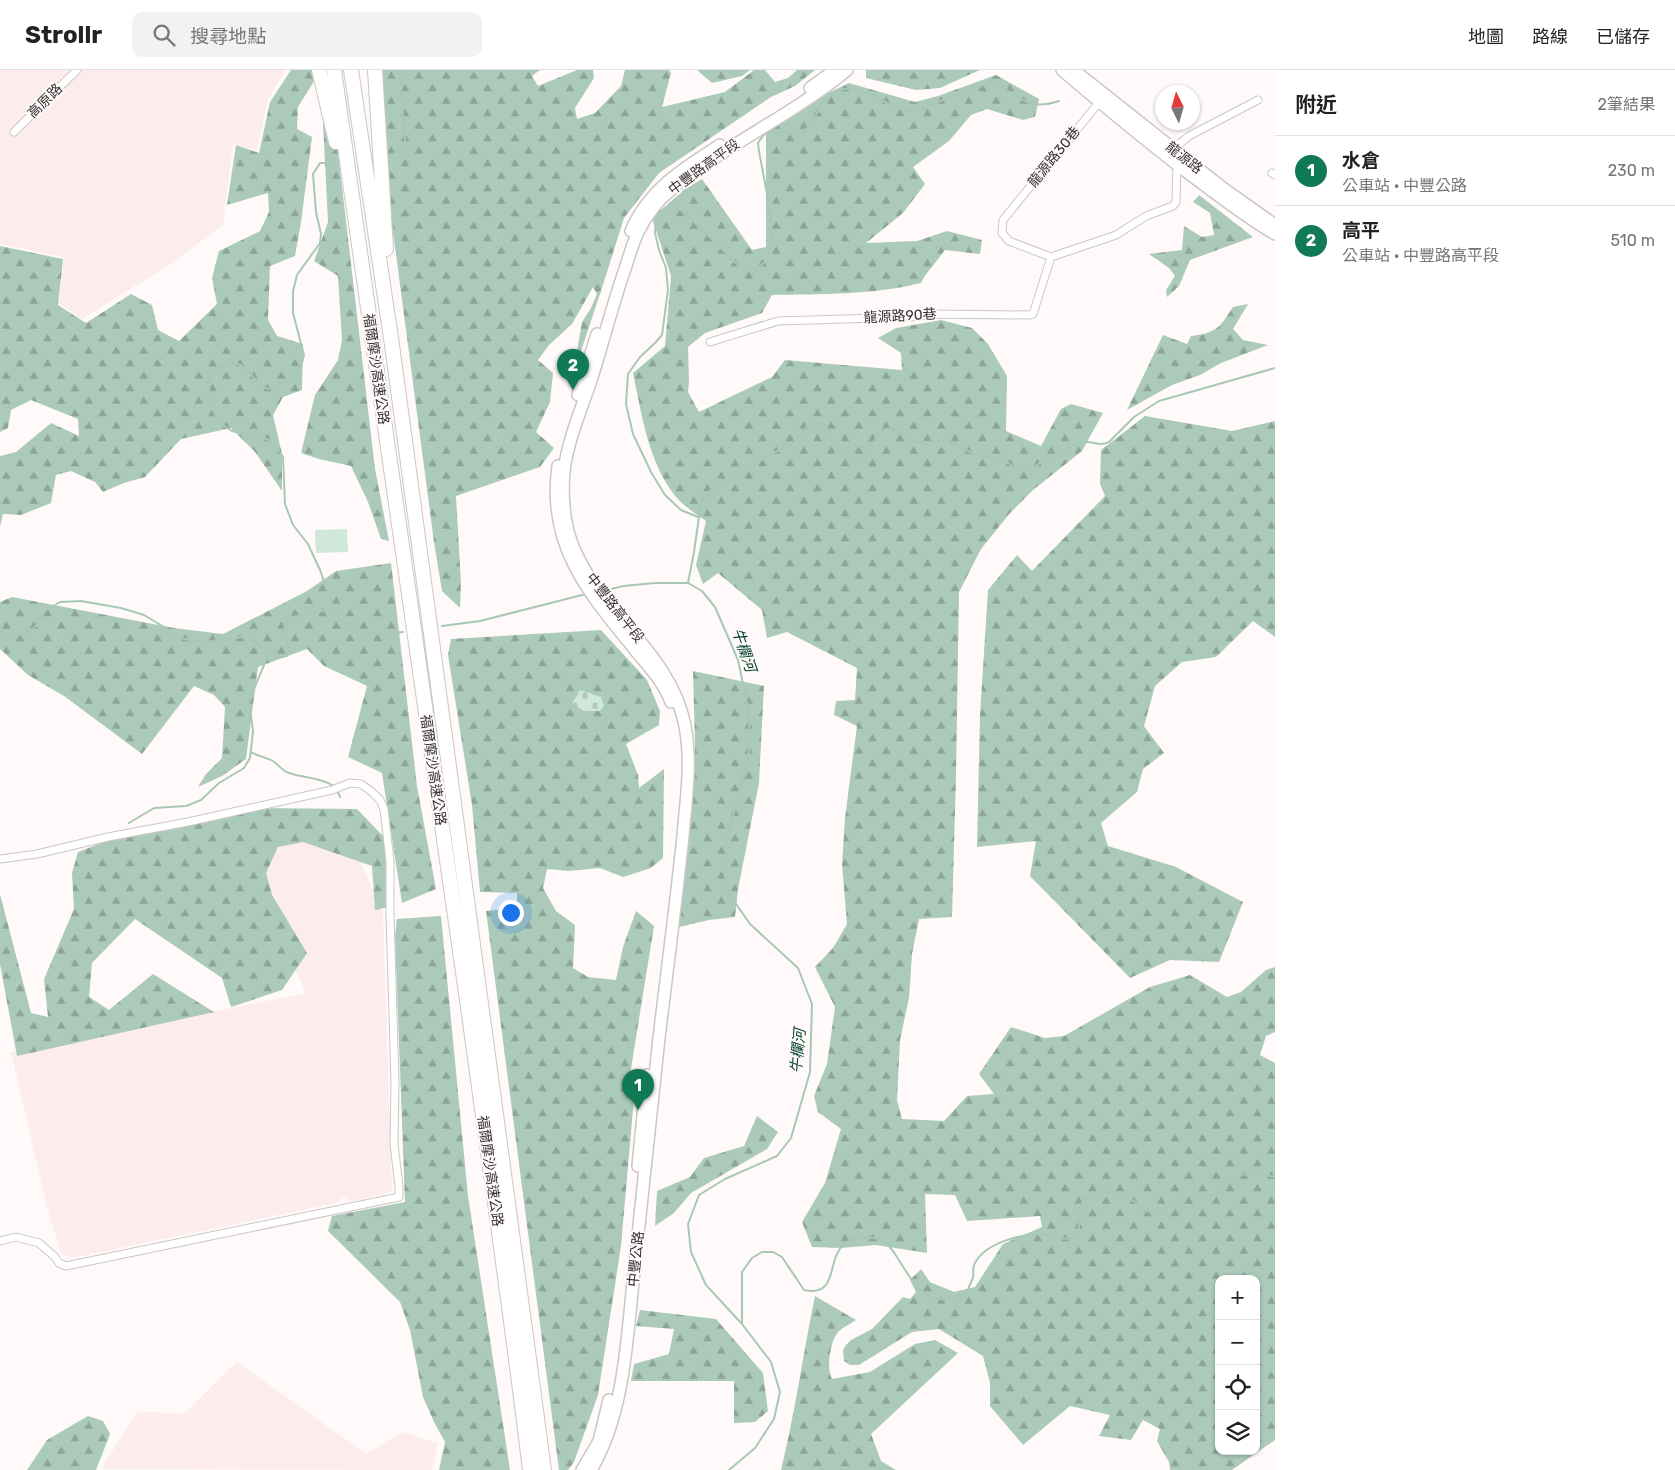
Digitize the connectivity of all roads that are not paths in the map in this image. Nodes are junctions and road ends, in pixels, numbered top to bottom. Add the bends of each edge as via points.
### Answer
1 (77, 70) edge
2 (319, 70) edge
3 (334, 70) edge
4 (352, 70) edge
5 (375, 70) edge
6 (835, 70) edge
7 (847, 70) edge
8 (1062, 70) edge
9 (1073, 70) edge
10 (1102, 99) junction
11 (1258, 100) dead end
12 (14, 132) dead end
13 (725, 147) junction
14 (1170, 153) junction
15 (1177, 164) junction
16 (356, 228) junction
17 (1274, 230) edge
18 (1051, 257) junction
19 (710, 342) dead end
20 (392, 345) junction
21 (0, 859) edge
22 (655, 1044) junction
23 (0, 1240) edge
24 (529, 1406) junction
25 (530, 1470) edge
26 (544, 1470) edge
27 (582, 1470) edge
28 (591, 1470) edge

1 - 12 street, 高原路
2 - 16 highway
3 - 16 highway, 福爾摩沙高速公路
4 - 20 highway, 福爾摩沙高速公路
5 - 20 highway
6 - 13 main road, 中豐路高平段
7 - 13 main road, 中豐路高平段 via 827,87
8 - 10 main road
9 - 10 main road
10 - 14 main road
10 - 18 street, 龍源路30巷 via 1003,220 1002,233 1009,240
11 - 14 street via 1189,136
13 - 22 main road, 中豐路高平段 via 676,185 652,209 638,232 564,470 566,518 579,568 661,682 682,727 677,837
14 - 15 main road
14 - 17 main road, 龍源路 via 1224,189
15 - 17 main road via 1234,207
15 - 18 street via 1176,202 1173,206 1146,216 1116,235
16 - 24 highway, 福爾摩沙高速公路 via 471,1030
18 - 19 street, 龍源路90巷 via 1033,314 1029,315 934,314 778,322
20 - 24 highway, 福爾摩沙高速公路
21 - 23 street via 188,822 332,790 350,783 361,784 372,792 384,809 390,861 394,1144 399,1187 399,1197 66,1266 59,1264 39,1243 16,1237
22 - 27 main road, 中豐公路 via 613,1384 599,1441
22 - 28 main road, 中豐公路 via 620,1387 611,1429
24 - 25 highway, 福爾摩沙高速公路
24 - 26 highway, 福爾摩沙高速公路

